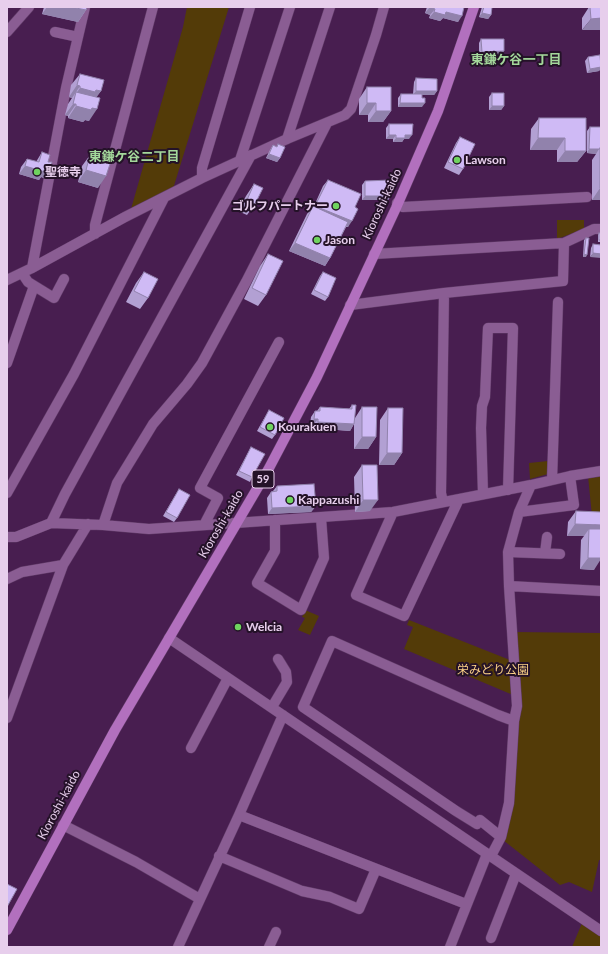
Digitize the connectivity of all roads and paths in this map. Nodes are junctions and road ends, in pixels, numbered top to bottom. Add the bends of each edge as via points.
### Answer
1 (85, 7) edge
2 (153, 7) edge
3 (250, 7) edge
4 (290, 7) edge
5 (330, 7) edge
6 (384, 7) edge
7 (474, 7) edge
8 (23, 9) edge
9 (7, 32) edge
10 (55, 32) dead end
11 (78, 37) junction
12 (327, 123) junction
13 (287, 139) junction
14 (251, 155) junction
15 (240, 160) junction
16 (202, 178) junction
17 (586, 197) dead end
18 (164, 198) junction
19 (397, 203) junction
20 (601, 229) edge
21 (95, 234) junction
22 (564, 243) junction
23 (374, 254) junction
24 (32, 268) junction
25 (22, 273) junction
26 (7, 280) edge
27 (64, 280) dead end
28 (34, 286) junction
29 (444, 294) junction
30 (558, 302) dead end
31 (350, 305) junction
32 (279, 342) dead end
33 (7, 363) edge
34 (601, 471) edge
35 (570, 476) junction
36 (552, 480) junction
37 (531, 485) junction
38 (508, 490) junction
39 (7, 493) edge
40 (483, 494) junction
41 (459, 499) junction
42 (443, 502) junction
43 (393, 512) junction
44 (519, 512) junction
45 (321, 518) junction
46 (275, 520) junction
47 (237, 522) junction
48 (51, 523) junction
49 (88, 524) junction
50 (103, 525) junction
51 (204, 525) junction
52 (7, 537) edge
53 (547, 537) dead end
54 (508, 552) junction
55 (545, 553) junction
56 (560, 554) dead end
57 (63, 565) junction
58 (7, 579) edge
59 (509, 586) junction
60 (601, 591) edge
61 (169, 638) junction
62 (278, 659) dead end
63 (228, 678) junction
64 (272, 707) junction
65 (282, 715) junction
66 (7, 718) edge
67 (514, 721) junction
68 (191, 748) dead end
69 (239, 815) junction
70 (63, 825) junction
71 (501, 837) junction
72 (489, 855) junction
73 (219, 856) junction
74 (376, 868) junction
75 (516, 874) junction
76 (200, 899) junction
77 (466, 904) junction
78 (7, 930) edge
79 (601, 931) edge
80 (276, 932) dead end
81 (491, 938) dead end
82 (178, 947) edge
83 (269, 947) edge
84 (450, 947) edge

1 - 11 street
2 - 21 street via 95,225
3 - 16 street via 202,168
4 - 15 street
5 - 13 street
6 - 12 street via 351,109 345,115
7 - 19 main road, Kioroshi-kaido / 59 via 441,104
8 - 9 street
10 - 11 street
11 - 24 street via 64,95
12 - 13 street
12 - 50 street via 202,363 149,431 117,483
13 - 14 street
14 - 15 street
14 - 48 street
15 - 16 street
16 - 18 street
17 - 19 street via 404,207
18 - 21 street
18 - 39 street via 74,374
19 - 23 main road, Kioroshi-kaido / 59
20 - 22 street via 594,229
21 - 24 street
22 - 23 street
22 - 29 street via 563,281
23 - 31 main road, Kioroshi-kaido / 59
24 - 25 street
25 - 26 street
25 - 28 street
27 - 28 street via 54,298
28 - 33 street
29 - 31 street
29 - 42 street
30 - 36 street
31 - 47 main road, Kioroshi-kaido / 59 via 294,423
32 - 51 street via 200,488 218,498
34 - 35 street
35 - 36 street
35 - 44 street via 574,504
36 - 37 street
37 - 38 street
37 - 44 street
38 - 40 street
38 - 40 street via 513,328 488,328 481,428
40 - 41 street
41 - 42 street
41 - 43 street via 404,616 356,595
42 - 43 street
43 - 45 street
44 - 54 street
45 - 46 street
45 - 46 street via 324,558 301,610 258,582 276,551
46 - 47 street
47 - 51 street
47 - 61 main road, Kioroshi-kaido / 59
48 - 49 street
48 - 52 street via 16,537
49 - 50 street
49 - 57 street
50 - 51 street via 149,529
53 - 55 street
54 - 55 street
54 - 59 street
55 - 56 street
57 - 58 street via 22,572
57 - 66 street
59 - 60 street
59 - 67 street via 517,706
61 - 63 street
61 - 70 main road, Kioroshi-kaido / 59
62 - 64 street via 286,672 287,682
63 - 64 street
63 - 68 street
64 - 65 street
65 - 69 street
65 - 72 street
67 - 71 street via 510,803
67 - 71 street via 332,641 303,706 450,807 477,824 480,820
69 - 73 street
69 - 74 street
70 - 76 street via 136,862
70 - 78 main road, Kioroshi-kaido / 59
71 - 72 street
72 - 75 street
72 - 77 street
73 - 74 street via 302,892 330,897 359,909
73 - 76 street
74 - 77 street
75 - 79 street
75 - 81 street
76 - 82 street
77 - 84 street
80 - 83 street

